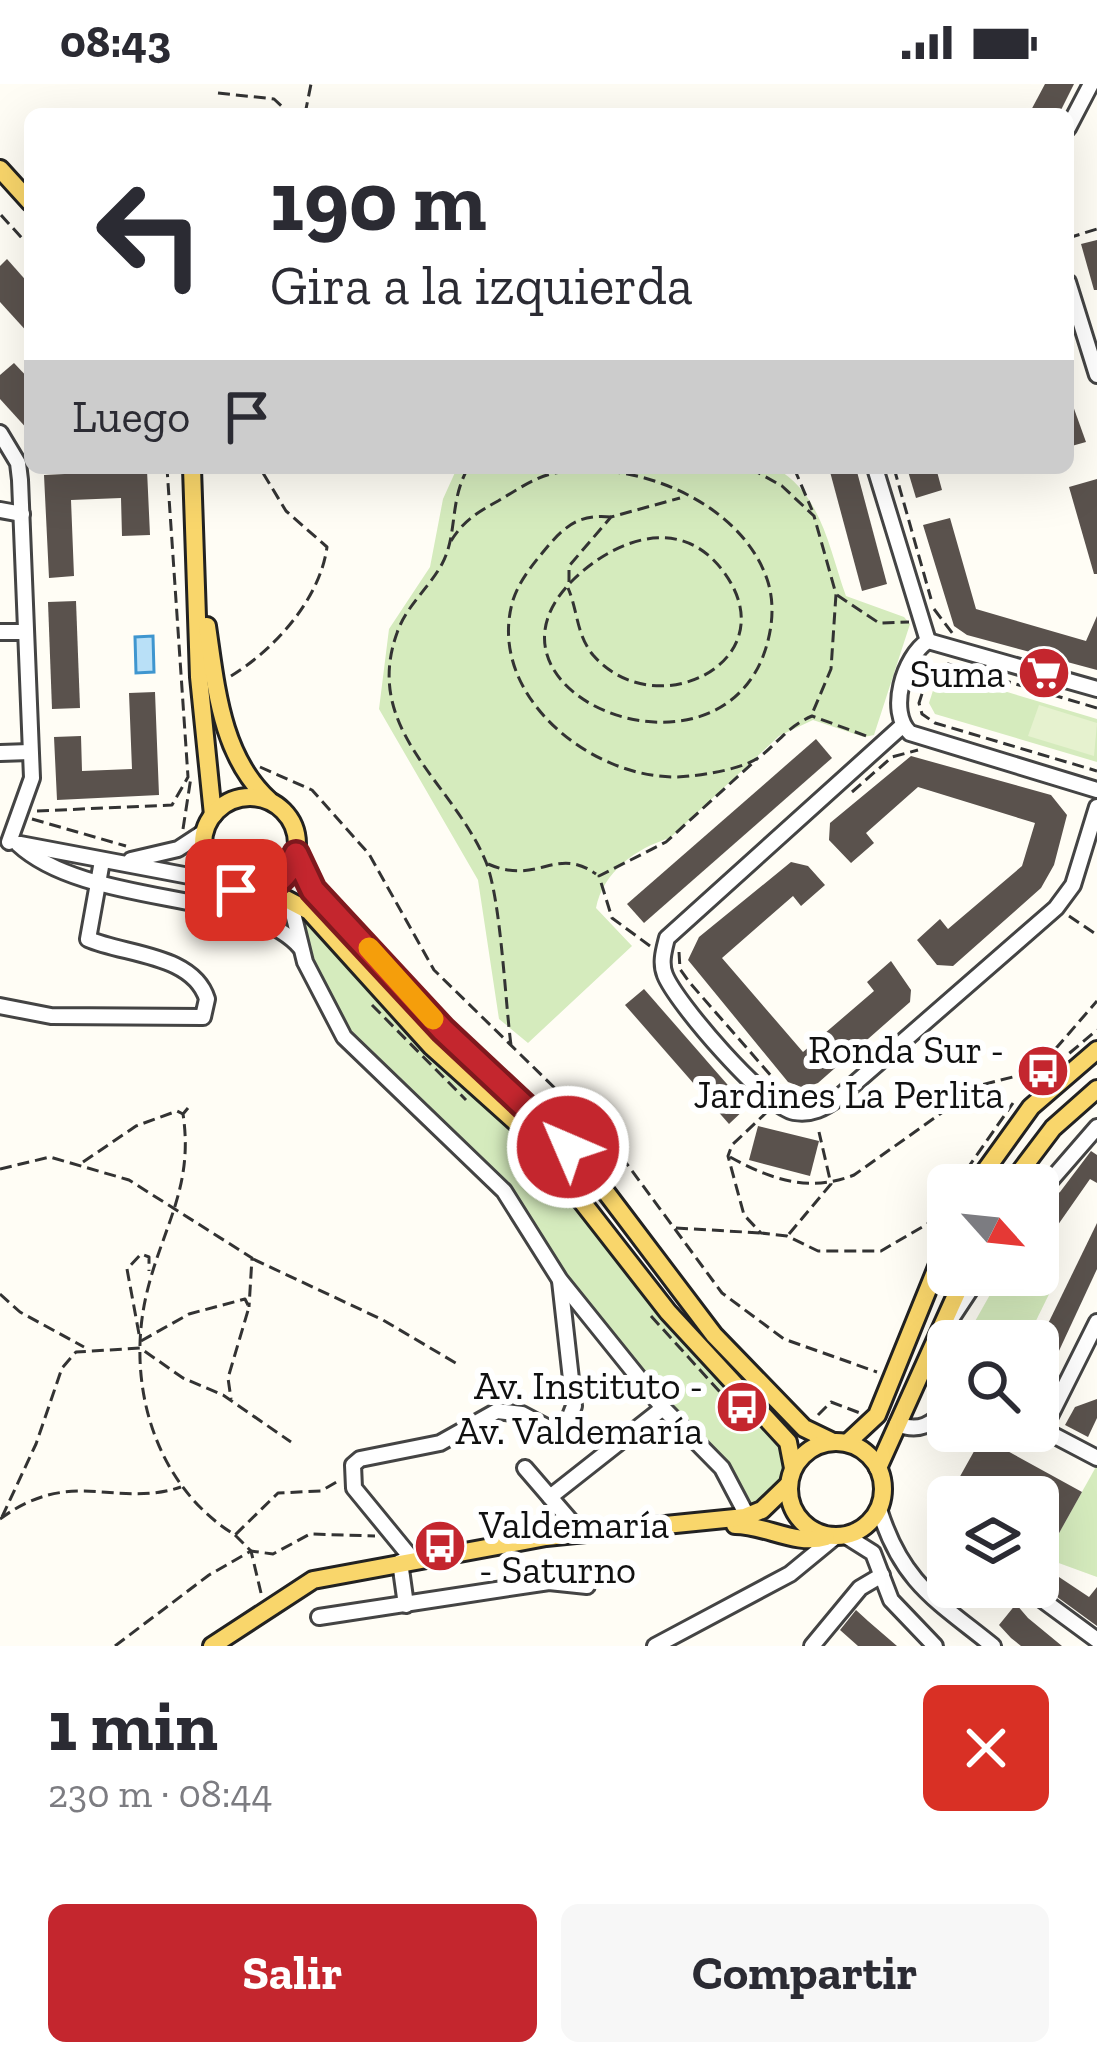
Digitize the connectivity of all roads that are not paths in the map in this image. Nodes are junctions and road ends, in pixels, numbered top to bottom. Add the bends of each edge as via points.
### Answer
1 (1091, 84) edge
2 (1074, 117) edge
3 (0, 169) edge
4 (24, 195) edge
5 (1074, 297) edge
6 (1097, 375) edge
7 (0, 433) edge
8 (192, 474) edge
9 (877, 474) edge
10 (0, 510) edge
11 (22, 514) junction
12 (196, 554) junction
13 (0, 632) edge
14 (25, 632) junction
15 (928, 641) junction
16 (1097, 689) edge
17 (902, 726) junction
18 (30, 752) junction
19 (0, 753) edge
20 (1097, 790) edge
21 (269, 801) junction
22 (1097, 807) edge
23 (213, 814) junction
24 (204, 832) junction
25 (9, 842) edge
26 (296, 854) junction
27 (102, 861) junction
28 (221, 882) junction
29 (98, 883) junction
30 (267, 889) junction
31 (290, 901) junction
32 (300, 947) junction
33 (0, 1006) edge
34 (1097, 1050) edge
35 (1097, 1089) edge
36 (1097, 1126) edge
37 (990, 1164) edge
38 (1026, 1164) edge
39 (1059, 1170) edge
40 (560, 1280) junction
41 (927, 1292) edge
42 (1097, 1322) edge
43 (1092, 1342) edge
44 (927, 1359) edge
45 (1059, 1398) edge
46 (663, 1408) junction
47 (897, 1424) junction
48 (927, 1426) edge
49 (1059, 1438) edge
50 (840, 1443) junction
51 (1097, 1458) edge
52 (526, 1468) dead end
53 (878, 1468) junction
54 (791, 1476) junction
55 (550, 1497) junction
56 (735, 1499) junction
57 (879, 1509) junction
58 (748, 1521) junction
59 (715, 1523) junction
60 (581, 1533) junction
61 (836, 1536) junction
62 (406, 1561) junction
63 (882, 1575) junction
64 (587, 1586) dead end
65 (406, 1605) junction
66 (1054, 1608) edge
67 (319, 1617) dead end
68 (1097, 1640) edge
69 (212, 1646) edge
70 (655, 1646) edge
71 (812, 1646) edge
72 (935, 1646) edge
73 (994, 1646) edge

1 - 2 street
3 - 4 main road
5 - 6 street
7 - 11 street via 18,463
8 - 12 main road
9 - 15 street
10 - 11 street
11 - 14 street
12 - 21 main road via 232,748
12 - 23 main road
13 - 14 street
14 - 18 street
15 - 16 street
15 - 17 street via 904,683
17 - 20 street
17 - 22 street via 675,925 663,952 677,996 776,1105 807,1112 838,1098 1056,908 1072,885
18 - 19 street
18 - 25 street via 32,778
21 - 23 main road via 237,799
21 - 26 main road via 293,826
23 - 24 main road
24 - 27 street via 146,859
24 - 28 main road via 202,851
25 - 27 street
25 - 29 street via 38,862
26 - 30 main road
26 - 50 main road via 313,890 593,1174 714,1335 805,1428
27 - 28 street
27 - 29 street
28 - 30 main road
29 - 32 street via 273,924
29 - 33 street via 88,940 195,977 207,999 203,1017 51,1016
30 - 31 main road
31 - 32 street
31 - 54 main road via 309,911 431,1046 530,1135 700,1351 788,1442
32 - 40 street via 344,1036 504,1191
34 - 37 main road via 1031,1107
35 - 38 main road
36 - 39 street
40 - 46 street
40 - 62 street via 574,1406 566,1429 496,1411 440,1443 360,1459 351,1475
41 - 50 main road via 877,1415
42 - 43 street
43 - 45 street
44 - 47 main road
46 - 55 street
46 - 56 street via 722,1468
47 - 48 street
47 - 53 main road
49 - 51 street
50 - 53 main road
50 - 54 main road via 817,1446
52 - 55 street
53 - 57 main road
54 - 58 main road
54 - 61 main road via 799,1519
55 - 60 street
56 - 58 street
56 - 59 street
57 - 61 main road
57 - 73 street via 917,1586
58 - 59 main road
58 - 61 main road via 798,1540
59 - 60 main road
60 - 62 main road
61 - 63 street via 873,1553
61 - 70 street via 790,1574
62 - 65 street
62 - 69 main road via 313,1580
63 - 71 street via 860,1588
63 - 72 street via 891,1600
64 - 65 street via 549,1582
65 - 67 street
66 - 68 street

